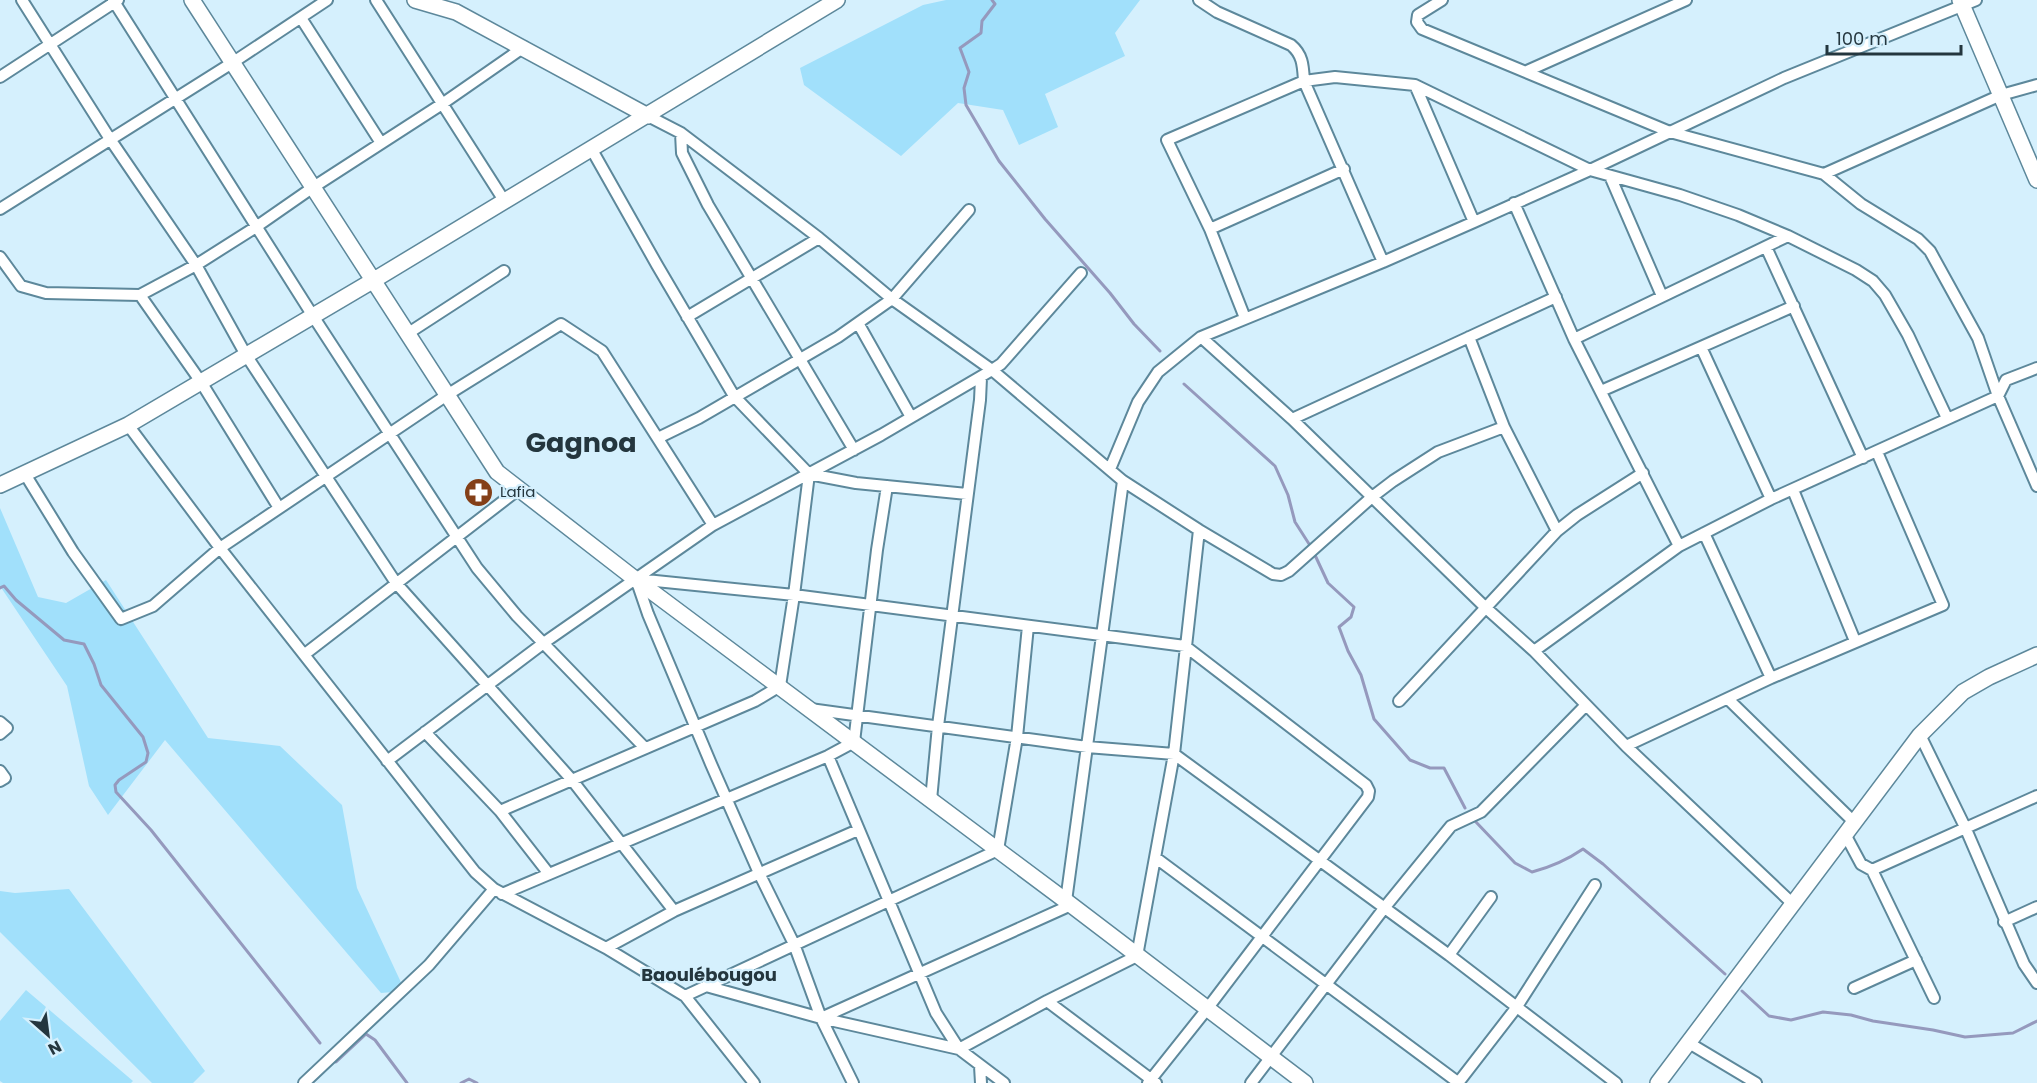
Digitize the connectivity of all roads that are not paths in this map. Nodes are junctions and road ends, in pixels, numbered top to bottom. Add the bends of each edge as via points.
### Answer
1 (22, 0) edge
2 (192, 0) edge
3 (327, 0) edge
4 (376, 0) edge
5 (415, 0) edge
6 (837, 0) edge
7 (1199, 0) edge
8 (1442, 0) edge
9 (1686, 0) edge
10 (115, 1) edge
11 (1966, 2) edge
12 (301, 18) junction
13 (50, 45) junction
14 (524, 47) junction
15 (232, 63) junction
16 (1527, 71) junction
17 (0, 77) edge
18 (1304, 81) junction
19 (1415, 85) junction
20 (2037, 85) edge
21 (2001, 95) junction
22 (175, 98) junction
23 (442, 104) junction
24 (648, 116) junction
25 (1670, 132) junction
26 (681, 133) junction
27 (110, 139) junction
28 (381, 144) junction
29 (592, 150) junction
30 (1344, 169) junction
31 (1590, 170) junction
32 (1824, 174) junction
33 (1610, 176) junction
34 (2037, 180) edge
35 (312, 188) junction
36 (505, 202) junction
37 (1514, 203) junction
38 (0, 209) edge
39 (969, 210) dead end
40 (1474, 222) junction
41 (256, 226) junction
42 (1210, 229) junction
43 (1788, 236) junction
44 (819, 238) junction
45 (1766, 247) junction
46 (0, 257) edge
47 (1383, 262) junction
48 (196, 265) junction
49 (504, 272) dead end
50 (1081, 273) dead end
51 (752, 279) junction
52 (374, 280) junction
53 (140, 295) junction
54 (1662, 296) junction
55 (1556, 297) junction
56 (892, 299) junction
57 (1794, 306) junction
58 (313, 316) junction
59 (687, 317) junction
60 (1245, 318) junction
61 (858, 323) junction
62 (407, 334) junction
63 (1201, 337) junction
64 (1469, 337) junction
65 (1574, 339) junction
66 (1701, 347) junction
67 (246, 356) junction
68 (799, 359) junction
69 (2037, 368) edge
70 (992, 370) junction
71 (981, 378) junction
72 (201, 382) junction
73 (1601, 392) junction
74 (447, 395) junction
75 (734, 396) junction
76 (1998, 396) junction
77 (911, 417) junction
78 (1947, 418) junction
79 (1292, 419) junction
80 (128, 425) junction
81 (1504, 427) junction
82 (390, 433) junction
83 (658, 438) junction
84 (854, 450) junction
85 (1877, 452) junction
86 (1863, 458) junction
87 (1110, 469) junction
88 (1643, 473) junction
89 (25, 474) junction
90 (809, 474) junction
91 (325, 477) junction
92 (1123, 482) junction
93 (0, 485) edge
94 (887, 486) junction
95 (2037, 486) edge
96 (519, 489) junction
97 (1793, 490) junction
98 (967, 494) junction
99 (1372, 497) junction
100 (1770, 500) junction
101 (279, 508) junction
102 (712, 525) junction
103 (1199, 530) junction
104 (1557, 531) junction
105 (1704, 533) junction
106 (456, 538) junction
107 (1679, 546) junction
108 (220, 548) junction
109 (635, 579) junction
110 (396, 583) junction
111 (794, 595) junction
112 (871, 605) junction
113 (1486, 608) junction
114 (952, 616) junction
115 (1028, 626) junction
116 (1102, 635) junction
117 (1855, 641) junction
118 (545, 642) junction
119 (1185, 646) junction
120 (1534, 651) junction
121 (305, 654) junction
122 (2037, 655) edge
123 (1771, 678) junction
124 (488, 685) junction
125 (780, 686) junction
126 (1728, 699) junction
127 (1398, 701) dead end
128 (1586, 705) junction
129 (810, 709) junction
130 (858, 716) junction
131 (0, 722) edge
132 (695, 726) junction
133 (938, 726) junction
134 (425, 732) junction
135 (0, 734) edge
136 (1920, 735) junction
137 (1017, 737) junction
138 (854, 742) junction
139 (1626, 746) junction
140 (1087, 747) junction
141 (645, 748) junction
142 (1174, 754) junction
143 (828, 756) junction
144 (387, 761) junction
145 (0, 771) edge
146 (572, 780) junction
147 (0, 782) edge
148 (2037, 796) edge
149 (726, 798) junction
150 (931, 800) junction
151 (500, 811) junction
152 (1965, 827) junction
153 (1851, 829) junction
154 (858, 830) junction
155 (620, 844) junction
156 (998, 850) junction
157 (1156, 858) junction
158 (1321, 860) junction
159 (1872, 870) junction
160 (759, 873) junction
161 (549, 874) junction
162 (1595, 885) dead end
163 (498, 892) junction
164 (1491, 897) dead end
165 (888, 900) junction
166 (1068, 903) junction
167 (1793, 904) junction
168 (1385, 907) junction
169 (2037, 907) edge
170 (674, 911) junction
171 (2004, 922) junction
172 (1261, 936) junction
173 (794, 944) junction
174 (606, 948) junction
175 (1449, 955) junction
176 (1137, 956) junction
177 (1916, 960) junction
178 (919, 973) junction
179 (2037, 983) edge
180 (1326, 984) junction
181 (706, 986) junction
182 (1854, 988) dead end
183 (685, 996) junction
184 (1934, 998) dead end
185 (1047, 1000) junction
186 (1516, 1008) junction
187 (1207, 1009) junction
188 (821, 1018) junction
189 (1689, 1042) junction
190 (959, 1049) junction
191 (1272, 1057) junction
192 (980, 1066) junction
193 (1152, 1082) edge
194 (304, 1083) edge
195 (754, 1083) edge
196 (853, 1083) edge
197 (981, 1083) edge
198 (1004, 1083) edge
199 (1251, 1083) edge
200 (1305, 1083) edge
201 (1458, 1083) edge
202 (1616, 1083) edge
203 (1658, 1083) edge
204 (1756, 1083) edge

1 - 13 street
2 - 15 street
3 - 12 street
4 - 23 street
5 - 14 street via 456,12
6 - 24 street
7 - 18 street via 1292,45 1303,63
8 - 16 street via 1418,15 1422,29
9 - 16 street
10 - 13 street
10 - 22 street
11 - 21 street
11 - 25 street via 1784,78
12 - 15 street
12 - 28 street
13 - 17 street
13 - 27 street
14 - 23 street
14 - 24 street
15 - 22 street
15 - 35 street
16 - 25 street
18 - 19 street via 1335,77
18 - 30 street
18 - 42 street via 1167,140
19 - 31 street
19 - 40 street
20 - 21 street
21 - 32 street
21 - 34 street
22 - 27 street
22 - 41 street
23 - 28 street
23 - 36 street
24 - 26 street
24 - 29 street
25 - 31 street
25 - 32 street
26 - 44 street
26 - 51 street via 682,153
27 - 38 street
27 - 48 street
28 - 35 street
29 - 36 street
29 - 59 street
30 - 42 street
30 - 47 street
31 - 33 street
31 - 37 street
32 - 76 street via 1930,251 1978,338
33 - 43 street via 1680,195
33 - 54 street
35 - 41 street
35 - 52 street
36 - 52 street
37 - 40 street
37 - 55 street
39 - 56 street
40 - 47 street
41 - 48 street
41 - 58 street
42 - 60 street
43 - 45 street
43 - 78 street via 1873,281 1898,316
44 - 51 street
44 - 56 street
45 - 54 street
45 - 57 street
46 - 53 street via 21,286 46,292
47 - 60 street
48 - 53 street
48 - 67 street
49 - 62 street
50 - 70 street
51 - 59 street
51 - 68 street
52 - 58 street
52 - 62 street
53 - 72 street
54 - 65 street
55 - 64 street
55 - 65 street
56 - 61 street
56 - 70 street
57 - 66 street
57 - 86 street
58 - 67 street
58 - 82 street
59 - 75 street
60 - 63 street
61 - 68 street
61 - 77 street
62 - 74 street
63 - 79 street
63 - 87 street via 1158,372 1138,402
64 - 79 street
64 - 81 street
65 - 73 street
66 - 73 street
66 - 100 street
67 - 72 street
67 - 91 street
68 - 75 street
68 - 84 street
69 - 76 street via 2006,380
70 - 71 street
70 - 87 street
71 - 77 street
71 - 98 street
72 - 80 street
72 - 101 street
73 - 88 street
74 - 82 street
74 - 83 street via 561,324 602,351
74 - 96 street via 497,472
75 - 83 street
75 - 90 street
76 - 78 street
76 - 95 street
77 - 84 street
78 - 85 street
79 - 99 street
80 - 89 street
80 - 108 street
81 - 99 street via 1438,453
81 - 104 street
82 - 91 street
82 - 106 street
83 - 102 street
84 - 90 street
85 - 86 street
85 - 117 street via 1943,605
86 - 97 street
87 - 92 street
88 - 104 street
88 - 107 street
89 - 93 street
89 - 108 street via 73,552 121,619 153,606
90 - 94 street
90 - 102 street
90 - 111 street
91 - 101 street
91 - 110 street
92 - 103 street
92 - 116 street
94 - 98 street
94 - 112 street
96 - 106 street
96 - 109 street
97 - 100 street
97 - 117 street
98 - 114 street
99 - 103 street via 1281,575
99 - 113 street
100 - 105 street
101 - 108 street
102 - 109 street
103 - 119 street
104 - 113 street
105 - 107 street
105 - 123 street
106 - 110 street
106 - 118 street via 490,585
107 - 120 street
108 - 121 street
109 - 111 street
109 - 118 street
109 - 125 street
109 - 132 street
110 - 121 street
110 - 124 street
111 - 112 street
111 - 125 street
112 - 114 street
112 - 130 street
113 - 120 street
113 - 127 street
114 - 115 street
114 - 133 street
115 - 116 street
115 - 137 street
116 - 119 street
116 - 140 street
117 - 123 street
118 - 124 street
118 - 141 street
119 - 142 street
119 - 158 street via 1366,785 1368,797
120 - 128 street
121 - 144 street
122 - 136 street via 1963,692
123 - 126 street
124 - 134 street
124 - 146 street
125 - 129 street
125 - 132 street
126 - 139 street
126 - 153 street
128 - 139 street
128 - 168 street via 1481,812 1451,826
129 - 130 street
129 - 138 street
130 - 133 street
130 - 138 street
131 - 135 street via 7,728
132 - 141 street
132 - 149 street
133 - 137 street
133 - 150 street
134 - 144 street
134 - 151 street
136 - 152 street
136 - 153 street
137 - 140 street
137 - 156 street
138 - 143 street
138 - 150 street
139 - 167 street
140 - 142 street
140 - 166 street
141 - 146 street
142 - 157 street
142 - 158 street
143 - 149 street
143 - 154 street
144 - 163 street via 475,872
145 - 147 street via 5,778
146 - 151 street
146 - 155 street
148 - 152 street
149 - 155 street
149 - 160 street
150 - 156 street
151 - 161 street
152 - 159 street
152 - 171 street
153 - 159 street via 1861,864
153 - 167 street
154 - 160 street
154 - 165 street
155 - 161 street
155 - 170 street
156 - 165 street
156 - 166 street
157 - 172 street
157 - 176 street
158 - 168 street
158 - 172 street
159 - 177 street
160 - 170 street
160 - 173 street
161 - 163 street
162 - 186 street
163 - 174 street
163 - 194 street
164 - 175 street
165 - 173 street
165 - 178 street
166 - 176 street
166 - 178 street
167 - 189 street
168 - 175 street
168 - 180 street
169 - 171 street
170 - 174 street
171 - 179 street
172 - 180 street
172 - 187 street
173 - 181 street
173 - 188 street
174 - 183 street
175 - 186 street
176 - 185 street
176 - 187 street
177 - 182 street
177 - 184 street
178 - 188 street
178 - 190 street via 936,1012
180 - 191 street
180 - 201 street
181 - 183 street
181 - 188 street
183 - 195 street
185 - 190 street
185 - 193 street
186 - 201 street
186 - 202 street
187 - 191 street
187 - 193 street
188 - 190 street
188 - 196 street
189 - 203 street
189 - 204 street
190 - 192 street
191 - 199 street
191 - 200 street
192 - 197 street
192 - 198 street

